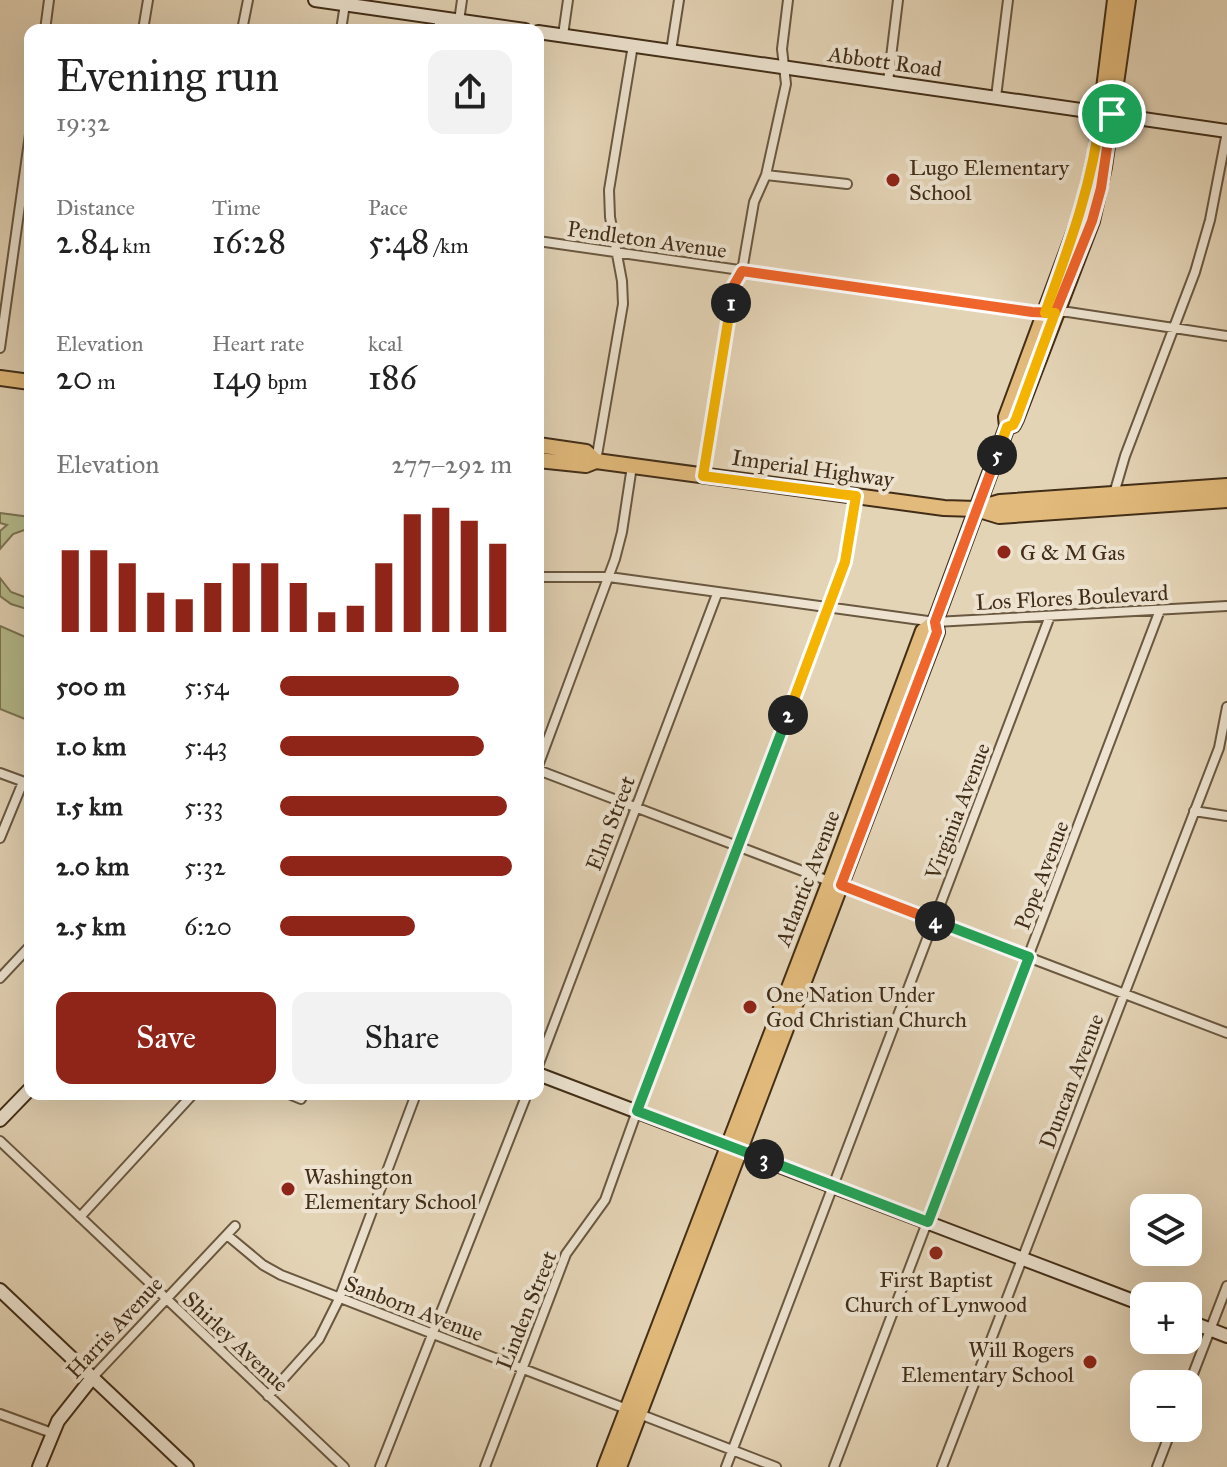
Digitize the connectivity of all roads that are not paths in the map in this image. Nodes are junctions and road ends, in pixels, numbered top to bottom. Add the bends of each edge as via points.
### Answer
1 (49, 0) edge
2 (148, 0) edge
3 (248, 0) edge
4 (315, 0) edge
5 (462, 0) edge
6 (568, 0) edge
7 (679, 0) edge
8 (788, 0) edge
9 (898, 0) edge
10 (1008, 0) edge
11 (1115, 0) edge
12 (1128, 0) edge
13 (354, 3) edge
14 (459, 21) junction
15 (46, 24) edge
16 (144, 24) edge
17 (243, 24) edge
18 (344, 24) edge
19 (439, 24) edge
20 (481, 24) edge
21 (544, 33) edge
22 (563, 35) junction
23 (633, 45) junction
24 (671, 51) junction
25 (783, 67) junction
26 (888, 82) junction
27 (996, 97) junction
28 (1106, 113) junction
29 (1227, 132) edge
30 (766, 175) junction
31 (24, 177) edge
32 (847, 184) dead end
33 (544, 242) edge
34 (616, 252) junction
35 (742, 271) junction
36 (1050, 313) junction
37 (1172, 328) junction
38 (1227, 336) edge
39 (0, 348) edge
40 (0, 378) edge
41 (24, 381) edge
42 (544, 446) edge
43 (544, 461) edge
44 (596, 461) junction
45 (632, 466) junction
46 (703, 476) junction
47 (1227, 486) edge
48 (856, 496) junction
49 (1227, 500) edge
50 (1112, 501) junction
51 (976, 509) junction
52 (544, 577) edge
53 (609, 577) junction
54 (717, 594) junction
55 (1227, 606) edge
56 (828, 609) junction
57 (1160, 610) junction
58 (1050, 616) junction
59 (935, 622) junction
60 (1227, 707) edge
61 (544, 752) edge
62 (544, 770) edge
63 (0, 773) edge
64 (24, 782) edge
65 (24, 789) edge
66 (636, 807) junction
67 (1194, 811) junction
68 (1227, 816) edge
69 (0, 838) edge
70 (738, 846) junction
71 (836, 883) junction
72 (935, 921) junction
73 (24, 952) edge
74 (1029, 957) junction
75 (0, 978) edge
76 (1124, 993) junction
77 (1227, 1033) edge
78 (544, 1050) edge
79 (544, 1076) edge
80 (24, 1095) edge
81 (187, 1100) edge
82 (414, 1100) edge
83 (525, 1100) edge
84 (637, 1111) junction
85 (0, 1120) edge
86 (0, 1141) edge
87 (734, 1147) junction
88 (834, 1185) junction
89 (80, 1217) junction
90 (928, 1222) junction
91 (235, 1226) dead end
92 (227, 1235) junction
93 (1023, 1258) junction
94 (1227, 1286) edge
95 (0, 1290) edge
96 (166, 1299) junction
97 (339, 1299) junction
98 (1130, 1300) edge
99 (1202, 1327) edge
100 (1210, 1330) junction
101 (433, 1335) junction
102 (1227, 1336) edge
103 (522, 1369) junction
104 (1195, 1370) edge
105 (92, 1378) junction
106 (268, 1396) junction
107 (633, 1412) junction
108 (0, 1414) edge
109 (52, 1433) junction
110 (1167, 1442) edge
111 (732, 1450) junction
112 (39, 1467) edge
113 (187, 1467) edge
114 (344, 1467) edge
115 (380, 1467) edge
116 (485, 1467) edge
117 (605, 1467) edge
118 (619, 1467) edge
119 (726, 1467) edge
120 (776, 1467) edge
121 (834, 1467) edge
122 (942, 1467) edge
123 (1157, 1467) edge

1 - 15 street
2 - 16 street
3 - 17 street
4 - 13 street
5 - 14 street
6 - 22 street
7 - 24 street
8 - 25 street
9 - 26 street
10 - 27 street
11 - 28 main road, Atlantic Avenue
12 - 28 main road, Atlantic Avenue
13 - 18 street
13 - 19 street
14 - 19 street
14 - 20 street
21 - 22 street, Abbott Road
22 - 23 street, Abbott Road
23 - 24 street, Abbott Road
23 - 34 street via 609,190
24 - 25 street, Abbott Road
25 - 26 street, Abbott Road
25 - 30 street via 786,84
26 - 27 street, Abbott Road
27 - 28 street, Abbott Road
28 - 29 street, Abbott Road
28 - 36 main road, Atlantic Avenue
29 - 37 street via 1210,220
30 - 32 street
30 - 35 street via 754,202
31 - 39 street
33 - 34 street, Pendleton Avenue
34 - 35 street, Pendleton Avenue
34 - 44 street via 623,304
35 - 36 street, Pendleton Avenue
35 - 46 street via 734,285
36 - 37 street, Pendleton Avenue
36 - 51 main road, Atlantic Avenue via 1016,419 1007,427
37 - 38 street, Pendleton Avenue
37 - 50 street
40 - 41 main road
42 - 44 main road, Imperial Highway via 586,452
43 - 44 main road, Imperial Highway via 586,465
44 - 45 main road, Imperial Highway
45 - 46 main road, Imperial Highway
45 - 53 street
46 - 48 main road, Imperial Highway
47 - 50 main road, Imperial Highway
48 - 51 main road, Imperial Highway
48 - 56 street, Linden Street via 845,562
49 - 50 main road, Imperial Highway
50 - 51 main road, Imperial Highway via 999,516
51 - 59 main road, Atlantic Avenue
52 - 53 street, Los Flores Boulevard
53 - 54 street, Los Flores Boulevard
53 - 61 street
54 - 56 street, Los Flores Boulevard
54 - 66 street, Elm Street
55 - 57 street, Los Flores Boulevard
56 - 59 street, Los Flores Boulevard
56 - 70 street, Linden Street
57 - 58 street, Los Flores Boulevard
57 - 74 street, Pope Avenue
58 - 59 street, Los Flores Boulevard
58 - 72 street, Virginia Avenue
59 - 71 main road, Atlantic Avenue via 923,631
60 - 67 street, Duncan Avenue via 1219,748
62 - 66 street
63 - 64 street
65 - 69 street
66 - 70 street
66 - 78 street, Elm Street
67 - 68 street
67 - 76 street, Duncan Avenue
70 - 71 street
70 - 84 street, Linden Street
71 - 72 street
71 - 87 main road, Atlantic Avenue
72 - 74 street
72 - 88 street, Virginia Avenue
73 - 75 street
74 - 76 street
74 - 90 street, Pope Avenue
76 - 77 street
76 - 93 street, Duncan Avenue
79 - 84 street
80 - 85 street
81 - 89 street
82 - 97 street
83 - 101 street
84 - 87 street
84 - 103 street, Linden Street via 612,1185 566,1254
86 - 89 street, Shirley Avenue
87 - 88 street
87 - 107 main road, Atlantic Avenue
88 - 90 street
88 - 111 street, Virginia Avenue
89 - 96 street, Shirley Avenue
90 - 93 street
90 - 121 street, Pope Avenue
91 - 92 street, Harris Avenue
92 - 96 street, Harris Avenue
92 - 97 street, Sanborn Avenue via 272,1271
93 - 98 street
93 - 122 street, Duncan Avenue
94 - 100 street
95 - 105 street
96 - 105 street, Harris Avenue
96 - 106 street, Shirley Avenue
97 - 101 street, Sanborn Avenue
97 - 106 street via 319,1339
99 - 100 street
100 - 102 street
100 - 104 street
101 - 103 street, Sanborn Avenue
101 - 115 street
103 - 107 street, Sanborn Avenue
103 - 116 street, Linden Street
105 - 109 street, Harris Avenue
105 - 113 street
106 - 114 street, Shirley Avenue
107 - 111 street, Sanborn Avenue
107 - 117 main road, Atlantic Avenue
107 - 118 main road, Atlantic Avenue
108 - 109 street
109 - 112 street, Harris Avenue
110 - 123 street
111 - 119 street, Virginia Avenue
111 - 120 street, Sanborn Avenue

